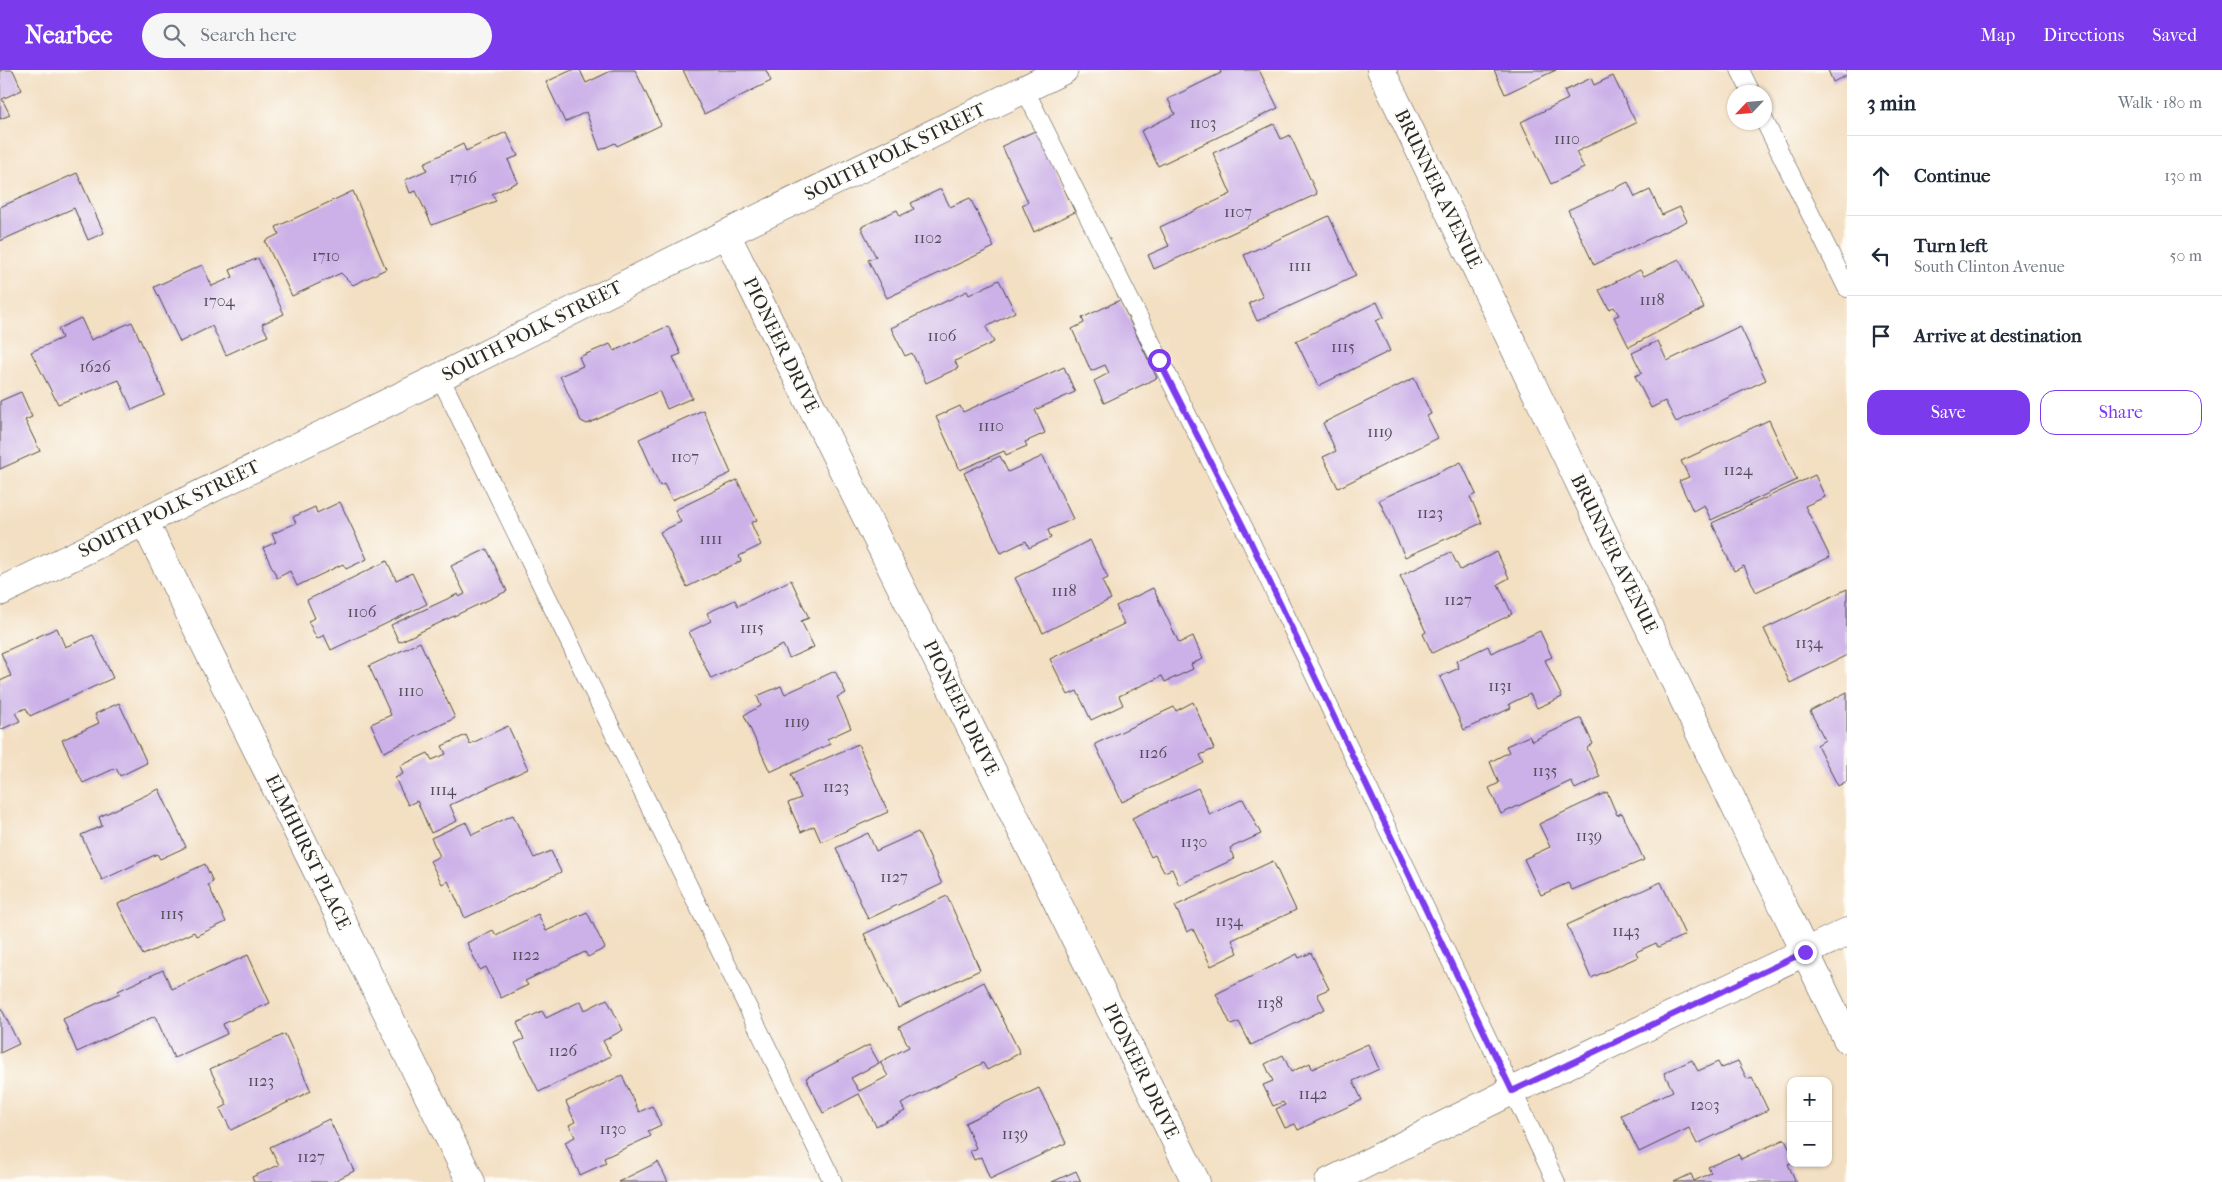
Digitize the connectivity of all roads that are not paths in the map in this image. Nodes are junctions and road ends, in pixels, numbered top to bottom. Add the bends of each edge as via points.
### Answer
1 (1064, 70) edge
2 (1381, 70) edge
3 (1740, 70) edge
4 (1748, 85) edge
5 (1025, 90) junction
6 (1769, 130) edge
7 (726, 234) junction
8 (1847, 288) edge
9 (440, 377) junction
10 (144, 521) junction
11 (0, 592) edge
12 (1847, 932) edge
13 (1805, 952) junction
14 (1847, 1039) edge
15 (1512, 1091) junction
16 (471, 1182) edge
17 (833, 1182) edge
18 (1196, 1182) edge
19 (1329, 1182) edge
20 (1556, 1182) edge

1 - 5 street, SOUTH POLK STREET
2 - 13 street, BRUNNER AVENUE
3 - 4 lane
5 - 7 street, SOUTH POLK STREET
5 - 15 lane via 1247,534
6 - 8 lane
7 - 9 street, SOUTH POLK STREET
7 - 18 street, PIONEER DRIVE
9 - 10 street, SOUTH POLK STREET
9 - 17 lane
10 - 11 street, SOUTH POLK STREET
10 - 16 street, ELMHURST PLACE
12 - 13 street
13 - 14 street, BRUNNER AVENUE
13 - 15 street
15 - 19 street
15 - 20 lane

